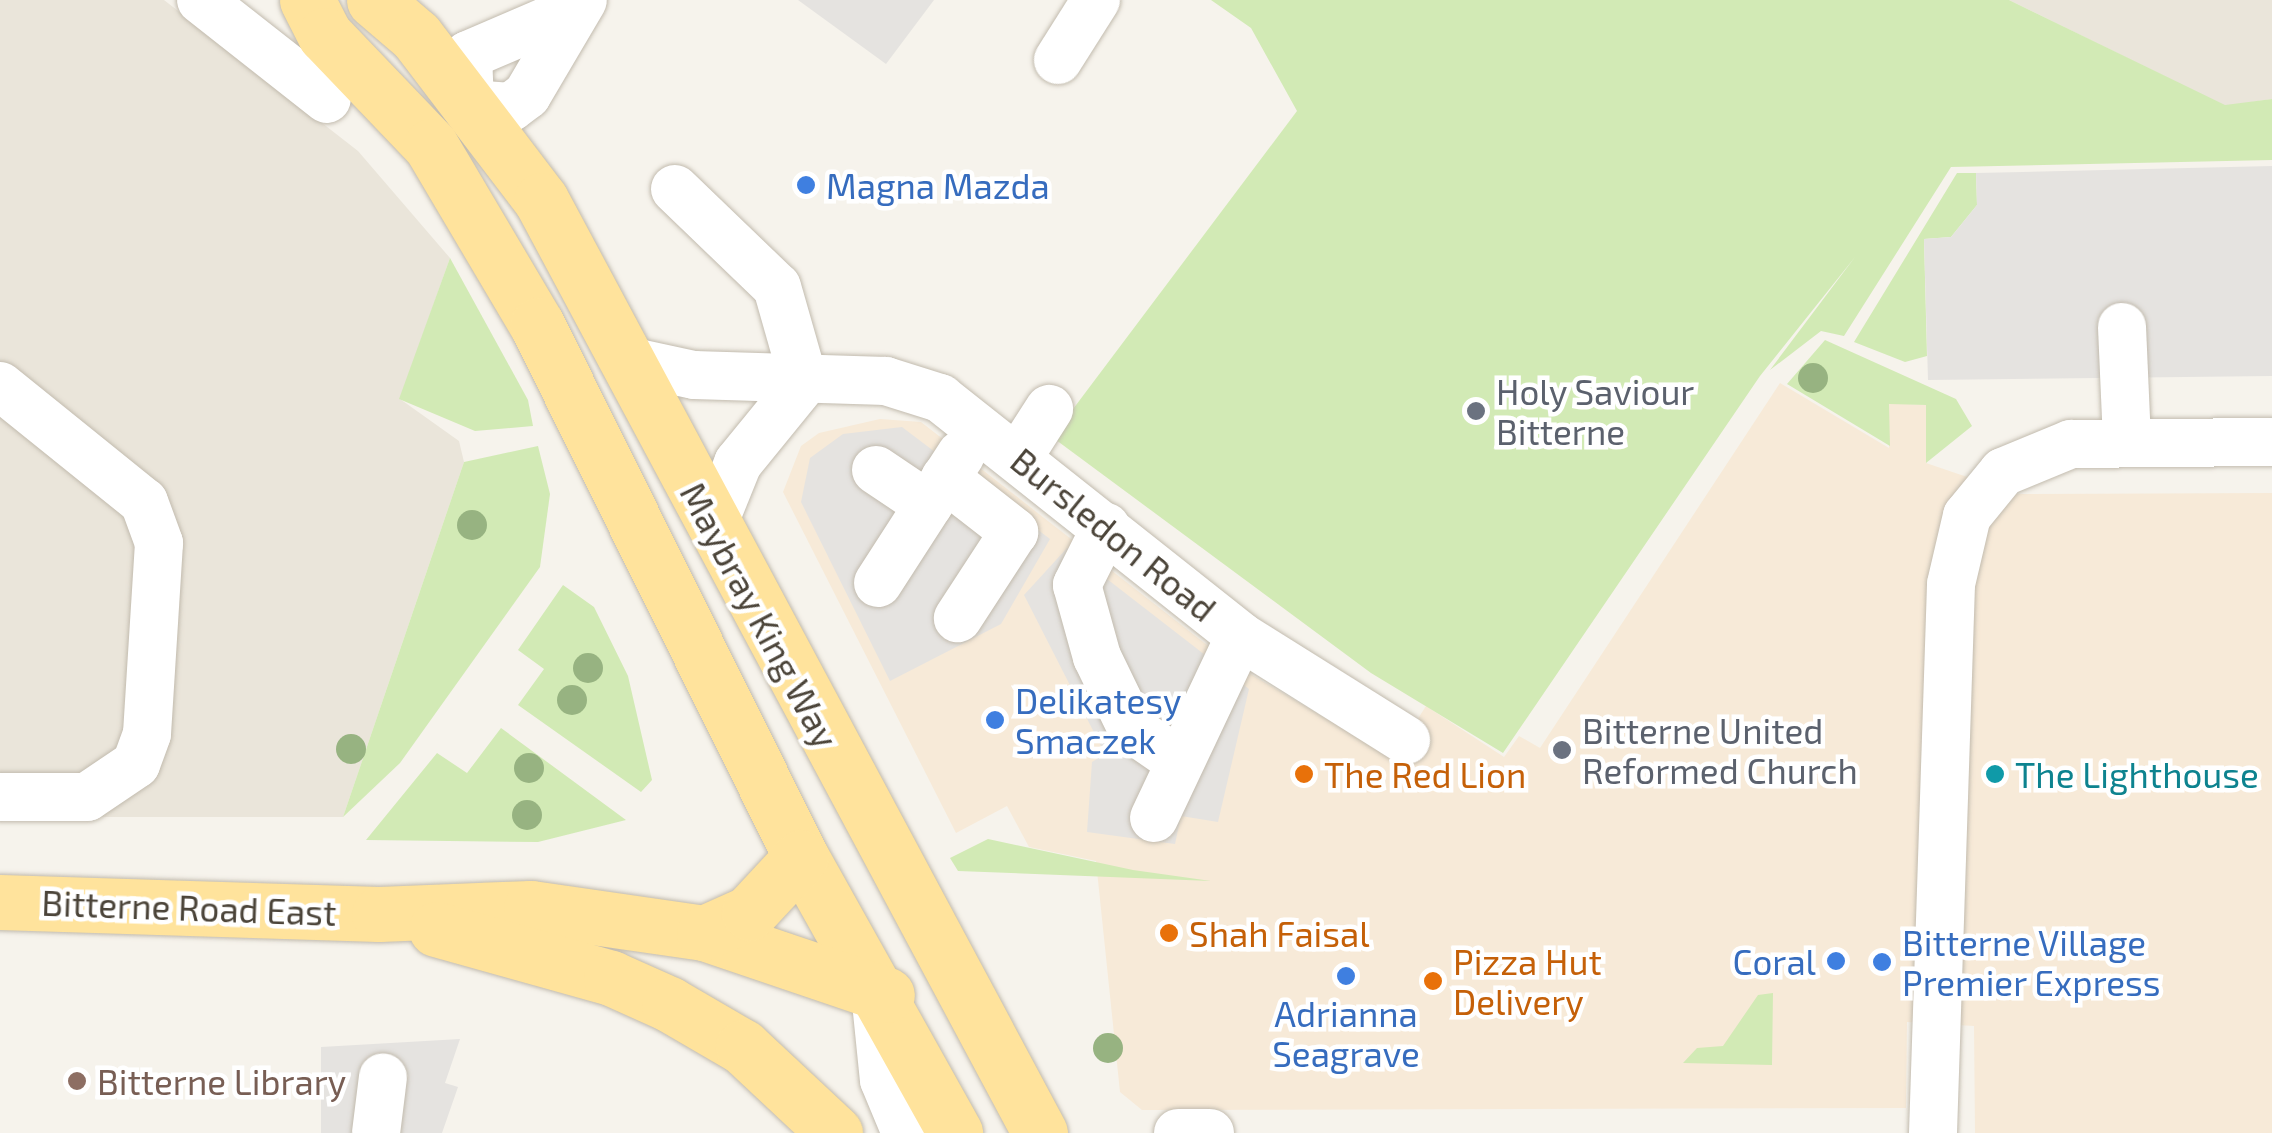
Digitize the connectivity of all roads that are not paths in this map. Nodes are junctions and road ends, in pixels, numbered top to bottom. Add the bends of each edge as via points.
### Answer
1 (307, 0) edge
2 (374, 0) edge
3 (1096, 0) edge
4 (578, 5) edge
5 (221, 6) edge
6 (1058, 60) dead end
7 (327, 99) dead end
8 (470, 104) junction
9 (431, 146) junction
10 (675, 189) dead end
11 (2122, 327) dead end
12 (624, 360) junction
13 (804, 382) junction
14 (0, 386) edge
15 (1049, 409) dead end
16 (980, 426) junction
17 (2127, 442) junction
18 (2272, 442) edge
19 (1019, 456) junction
20 (876, 470) dead end
21 (937, 492) junction
22 (713, 524) junction
23 (1106, 527) junction
24 (878, 582) dead end
25 (958, 618) dead end
26 (1240, 636) junction
27 (1406, 740) dead end
28 (1180, 762) junction
29 (0, 797) edge
30 (1154, 818) dead end
31 (801, 857) junction
32 (0, 902) edge
33 (378, 914) junction
34 (704, 933) junction
35 (875, 989) junction
36 (982, 1036) junction
37 (383, 1077) dead end
38 (1178, 1132) edge
39 (376, 1133) edge
40 (835, 1133) edge
41 (906, 1133) edge
42 (955, 1133) edge
43 (1040, 1133) edge
44 (1210, 1133) edge
45 (1934, 1133) edge

1 - 9 main road via 325,35
2 - 8 main road
3 - 6 street
4 - 8 street via 564,44 527,95 511,107
4 - 8 street via 468,56
5 - 7 street
8 - 9 street
8 - 12 main road, Maybray King Way via 541,200
9 - 31 main road, Maybray King Way via 536,325
10 - 13 street via 777,287
11 - 17 street
12 - 13 street, Bursledon Road
12 - 22 main road, Maybray King Way
13 - 16 street, Bursledon Road via 886,381 940,398
13 - 22 street via 738,463
14 - 29 street via 127,486 157,528 147,734 116,786 86,797
15 - 19 street
16 - 19 street, Bursledon Road
16 - 21 street
17 - 18 street
17 - 45 street via 2031,454 1982,492 1967,516 1952,584
19 - 23 street, Bursledon Road
20 - 21 street
21 - 24 street
21 - 25 street via 1014,532
22 - 36 main road, Maybray King Way
23 - 26 street, Bursledon Road
23 - 28 street via 1077,585 1097,657 1132,729
26 - 27 street, Bursledon Road
26 - 28 street
28 - 30 street
31 - 34 main road via 750,913
31 - 35 main road, Maybray King Way
32 - 33 main road, Bitterne Road East
33 - 34 main road, Bitterne Road East via 531,908
33 - 40 main road, Bitterne Road East via 595,973 669,1004 743,1047
34 - 35 main road, Bitterne Road East
35 - 36 main road, Bitterne Road East
35 - 41 street via 884,1080
35 - 42 main road, Maybray King Way
36 - 43 main road, Maybray King Way
37 - 39 street
38 - 44 street

